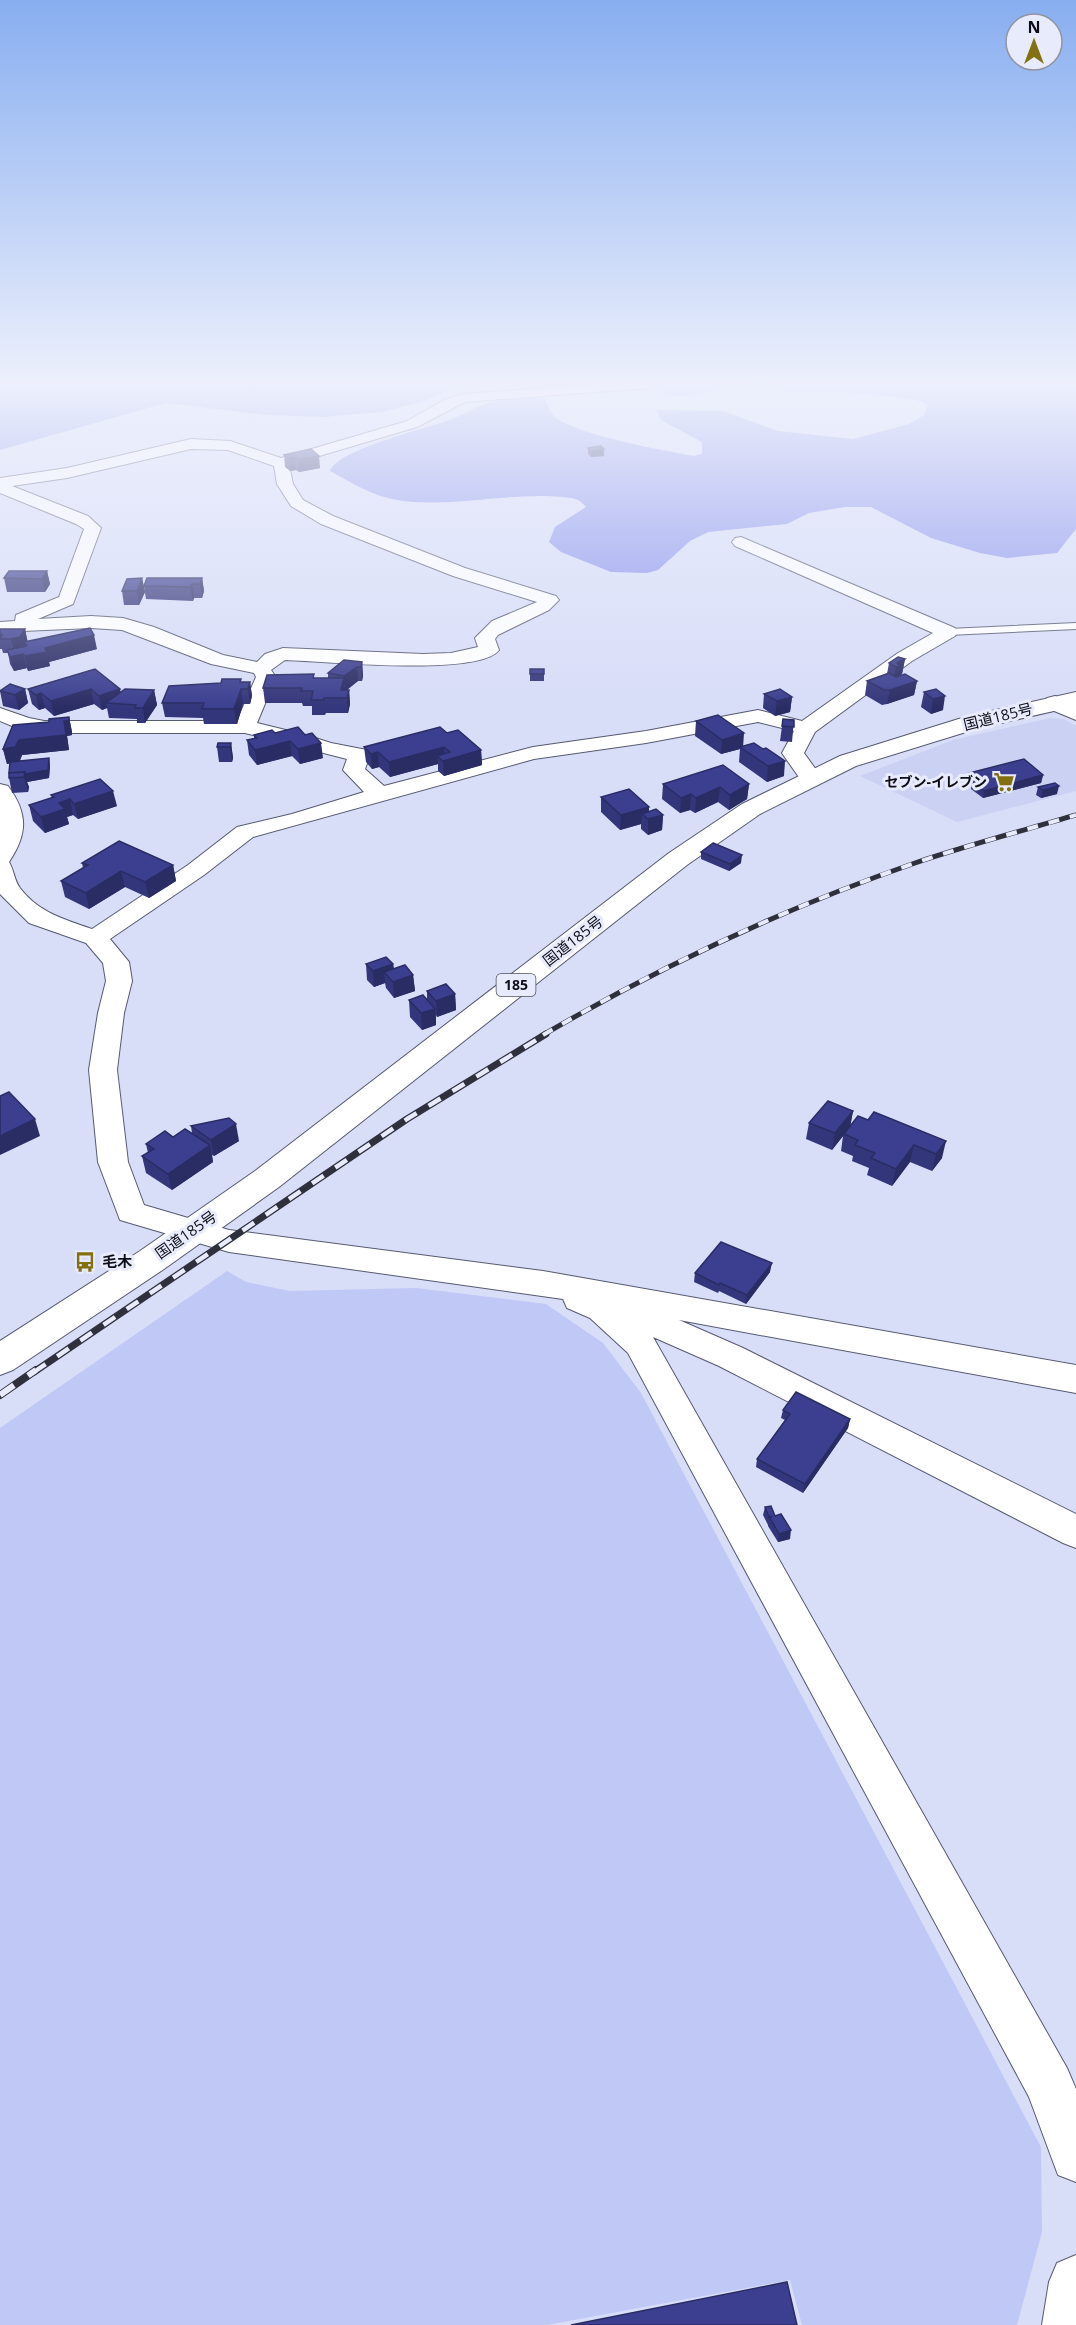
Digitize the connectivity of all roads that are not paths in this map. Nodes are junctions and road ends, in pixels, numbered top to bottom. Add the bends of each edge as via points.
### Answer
1 (18, 492) edge
2 (290, 492) edge
3 (741, 542) dead end
4 (1076, 626) edge
5 (1, 627) edge
6 (948, 632) junction
7 (261, 669) junction
8 (1069, 705) edge
9 (0, 714) edge
10 (245, 727) junction
11 (806, 728) junction
12 (811, 778) junction
13 (0, 791) edge
14 (380, 794) junction
15 (0, 858) edge
16 (0, 867) edge
17 (95, 938) junction
18 (191, 1232) junction
19 (543, 1283) junction
20 (627, 1300) junction
21 (0, 1360) edge
22 (1076, 1379) edge
23 (1076, 1532) edge
24 (1076, 2157) edge
25 (1076, 2282) edge
26 (1069, 2325) edge

1 - 5 street via 93,528 66,600
2 - 7 street via 297,503 327,520 459,572 550,600 542,608 491,629 485,638 489,650 474,657 405,659 283,654
3 - 6 street
4 - 6 lane
5 - 7 street via 123,624 218,660
6 - 11 street via 904,657
7 - 10 street via 266,677
8 - 12 highway, 国道185号 / 185 via 915,739
9 - 10 street via 44,727
10 - 14 street via 359,755 354,770
11 - 12 street via 793,753
11 - 14 street via 758,716 533,753
12 - 18 highway, 国道185号 / 185 via 752,809 678,859 267,1179
13 - 15 street via 10,803 15,819
14 - 17 street via 245,832
16 - 17 street via 12,894 38,918
17 - 18 street via 116,962 119,981 103,1070 113,1162 131,1212
18 - 19 street via 229,1241
18 - 21 highway, 国道185号 / 185
19 - 20 street
19 - 24 street via 602,1309 640,1344 1050,2085
20 - 22 street
20 - 23 street via 654,1323 731,1357
25 - 26 street

